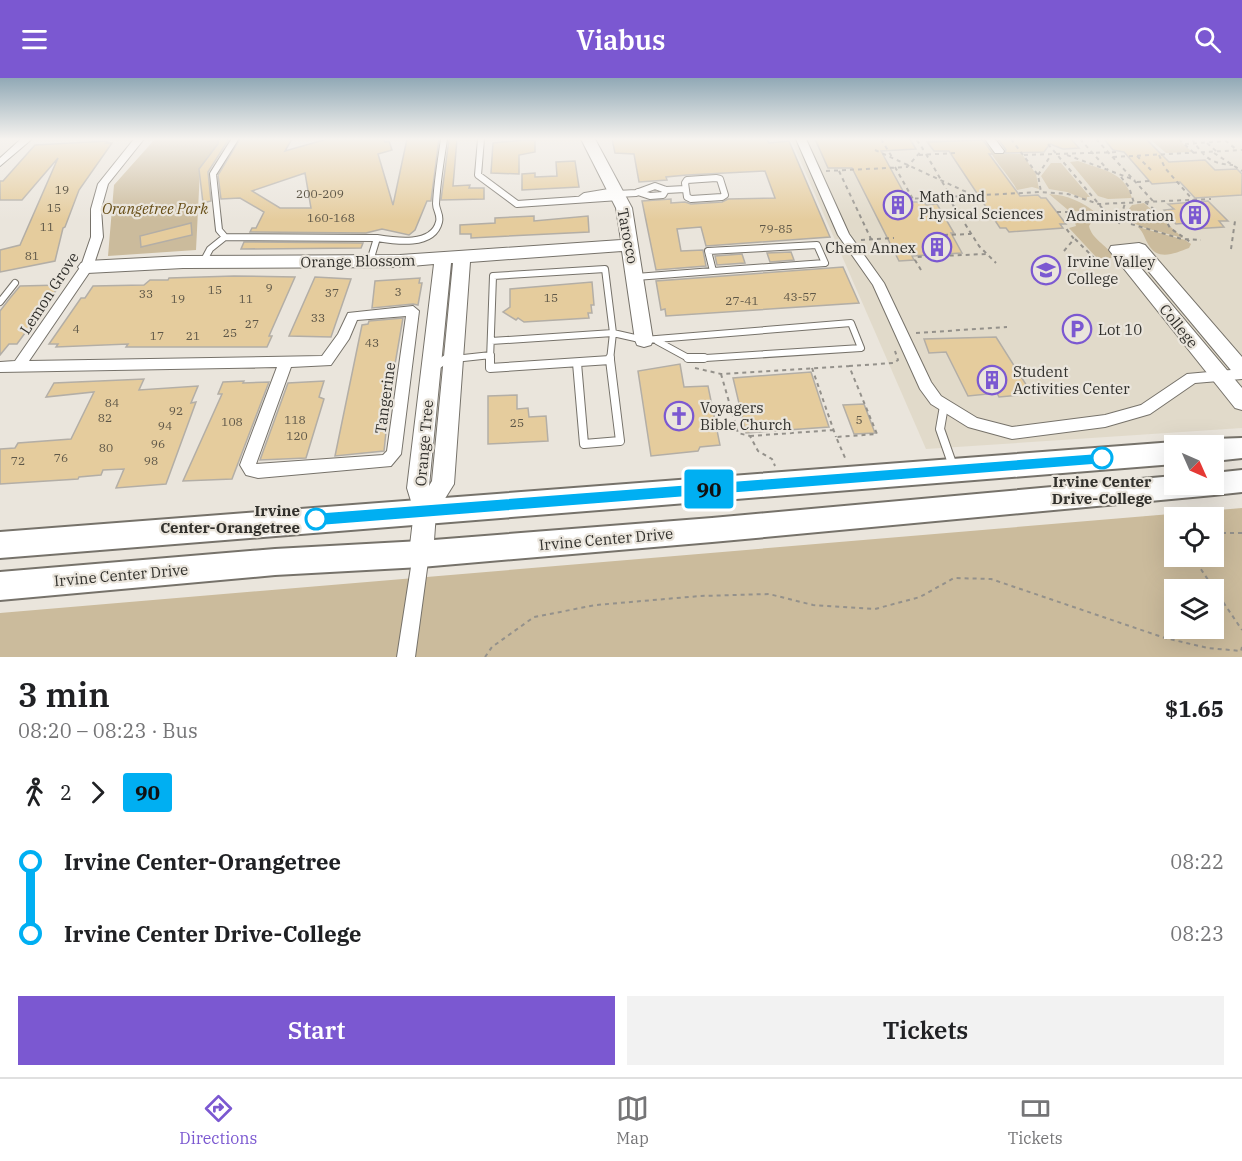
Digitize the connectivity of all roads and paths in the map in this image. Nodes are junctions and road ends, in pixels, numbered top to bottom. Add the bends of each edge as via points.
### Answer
1 (117, 166) edge
2 (218, 166) edge
3 (441, 166) edge
4 (479, 166) edge
5 (602, 166) edge
6 (813, 166) edge
7 (899, 166) edge
8 (912, 166) edge
9 (933, 166) edge
10 (1032, 166) edge
11 (1044, 166) edge
12 (1067, 166) edge
13 (1095, 166) edge
14 (1104, 166) edge
15 (1121, 166) edge
16 (1147, 166) edge
17 (1164, 166) edge
18 (895, 167) junction
19 (838, 170) junction
20 (1151, 170) dead end
21 (815, 171) junction
22 (1108, 171) junction
23 (1038, 175) junction
24 (1119, 175) junction
25 (941, 180) junction
26 (1135, 181) junction
27 (1149, 181) dead end
28 (686, 189) junction
29 (666, 190) junction
30 (638, 192) junction
31 (1041, 192) junction
32 (617, 194) junction
33 (975, 195) junction
34 (949, 197) junction
35 (907, 199) dead end
36 (913, 199) junction
37 (1211, 199) dead end
38 (1194, 200) junction
39 (1145, 202) junction
40 (1154, 202) junction
41 (1125, 203) junction
42 (1134, 203) junction
43 (1099, 204) junction
44 (1057, 212) dead end
45 (1094, 219) dead end
46 (1235, 221) dead end
47 (1114, 222) dead end
48 (1119, 224) dead end
49 (1131, 224) dead end
50 (1065, 227) dead end
51 (971, 234) junction
52 (944, 235) dead end
53 (225, 237) junction
54 (377, 238) junction
55 (894, 238) dead end
56 (871, 239) junction
57 (1074, 239) junction
58 (1185, 239) junction
59 (1201, 240) dead end
60 (848, 241) junction
61 (1192, 243) dead end
62 (628, 245) junction
63 (1231, 249) dead end
64 (1064, 251) dead end
65 (986, 254) junction
66 (462, 257) junction
67 (1094, 258) dead end
68 (442, 259) junction
69 (370, 261) junction
70 (202, 262) junction
71 (996, 262) dead end
72 (87, 267) junction
73 (921, 270) dead end
74 (713, 273) junction
75 (636, 277) junction
76 (15, 283) dead end
77 (0, 302) edge
78 (1007, 327) dead end
79 (613, 333) junction
80 (903, 334) junction
81 (650, 340) junction
82 (491, 341) junction
83 (491, 355) junction
84 (456, 358) junction
85 (610, 360) junction
86 (286, 362) junction
87 (577, 363) junction
88 (19, 366) junction
89 (849, 366) junction
90 (0, 367) edge
91 (812, 368) junction
92 (1242, 372) edge
93 (430, 373) junction
94 (1220, 376) junction
95 (1242, 402) edge
96 (944, 406) junction
97 (834, 430) junction
98 (750, 436) junction
99 (836, 437) junction
100 (1242, 447) edge
101 (1224, 449) edge
102 (1164, 454) edge
103 (846, 460) dead end
104 (775, 466) dead end
105 (955, 470) junction
106 (1242, 482) edge
107 (1224, 483) edge
108 (1164, 488) edge
109 (425, 511) junction
110 (1224, 533) edge
111 (1242, 533) edge
112 (0, 544) edge
113 (421, 554) junction
114 (1199, 567) edge
115 (0, 586) edge
116 (1242, 630) edge
117 (1242, 647) edge
118 (406, 657) edge
119 (485, 657) edge

1 - 72 street, Lemon Grove via 103,184 96,209 97,237
2 - 53 lane via 213,174 219,230
3 - 54 lane via 436,207 440,215 436,226 425,236 409,241
4 - 32 lane via 478,175 517,204 586,201
5 - 32 street, Tarocco
6 - 21 street
7 - 18 path
8 - 25 path
9 - 25 path
10 - 23 path
11 - 23 path
12 - 43 path
13 - 22 path
14 - 22 path
15 - 26 path
16 - 20 path
17 - 38 path
18 - 19 path
18 - 36 path
19 - 21 path
19 - 56 path
21 - 60 street
22 - 24 path
23 - 31 path
24 - 26 path
24 - 42 path via 1129,187
25 - 33 path
25 - 34 path
26 - 27 path
26 - 40 path
28 - 28 lane via 691,199 724,195 716,178 687,180
28 - 29 lane
29 - 30 lane via 650,185
29 - 30 lane via 663,195 654,196
30 - 32 lane
31 - 33 path
31 - 43 path via 1068,194
32 - 62 street, Tarocco via 624,208
33 - 34 path
34 - 36 path
34 - 51 path
35 - 36 path
37 - 38 path
38 - 40 path
39 - 40 path
39 - 42 path
39 - 58 path
41 - 42 path
41 - 43 path
41 - 48 path
43 - 47 path
44 - 45 path
46 - 63 path
49 - 58 path
50 - 57 path
51 - 52 path
51 - 65 path
53 - 54 lane
53 - 70 lane
54 - 69 lane
55 - 56 path
56 - 60 path
57 - 64 path
57 - 67 path
58 - 59 path
58 - 61 path
60 - 80 street via 878,283
62 - 66 street, Orange Blossom
62 - 75 street, Tarocco
65 - 71 path
65 - 73 path via 917,257
66 - 68 street, Orange Blossom
66 - 84 street, Orange Tree
68 - 69 street, Orange Blossom
68 - 93 street, Orange Tree
69 - 70 street, Orange Blossom
70 - 72 street, Orange Blossom
72 - 88 street, Lemon Grove
74 - 74 lane via 802,265 825,263 817,245 708,252
74 - 75 lane
75 - 81 street, Tarocco
76 - 77 lane
78 - 80 path
79 - 81 lane
79 - 82 lane
79 - 82 lane via 605,268 493,276
79 - 85 lane
80 - 89 path via 891,340 897,362
80 - 96 street via 925,386
81 - 81 lane via 690,359 861,348 851,323
82 - 83 lane
83 - 84 lane
83 - 87 lane via 490,368
84 - 93 lane via 440,361
84 - 109 street, Orange Tree via 443,484
85 - 87 lane
85 - 87 lane via 620,441 584,444
86 - 86 street, Tangerine via 326,361 344,336 352,316 413,311 391,459 251,470 248,465
86 - 88 street, Tangerine
88 - 90 street, Tangerine
89 - 91 path
89 - 99 path via 877,434
91 - 97 path
91 - 98 path via 722,374 738,433
92 - 94 street
92 - 94 street, College via 1139,249 1117,250
93 - 109 street, Orange Tree via 418,488
94 - 95 street, College
94 - 96 street via 1192,378 1145,410 1123,418 1029,432 992,430
96 - 105 lane via 939,417 941,438
97 - 98 path
97 - 99 path
98 - 104 path via 758,451 772,459
99 - 103 path
100 - 101 main road
102 - 105 main road
105 - 109 main road
106 - 107 main road, Irvine Center Drive
108 - 113 main road, Irvine Center Drive
109 - 112 main road
109 - 113 street
110 - 111 path
113 - 115 main road, Irvine Center Drive via 275,561
113 - 118 street
114 - 116 path
117 - 119 path via 1241,651 1208,648 1165,638 991,579 954,578 920,597 874,609 813,605 769,594 597,605 534,617 492,647

